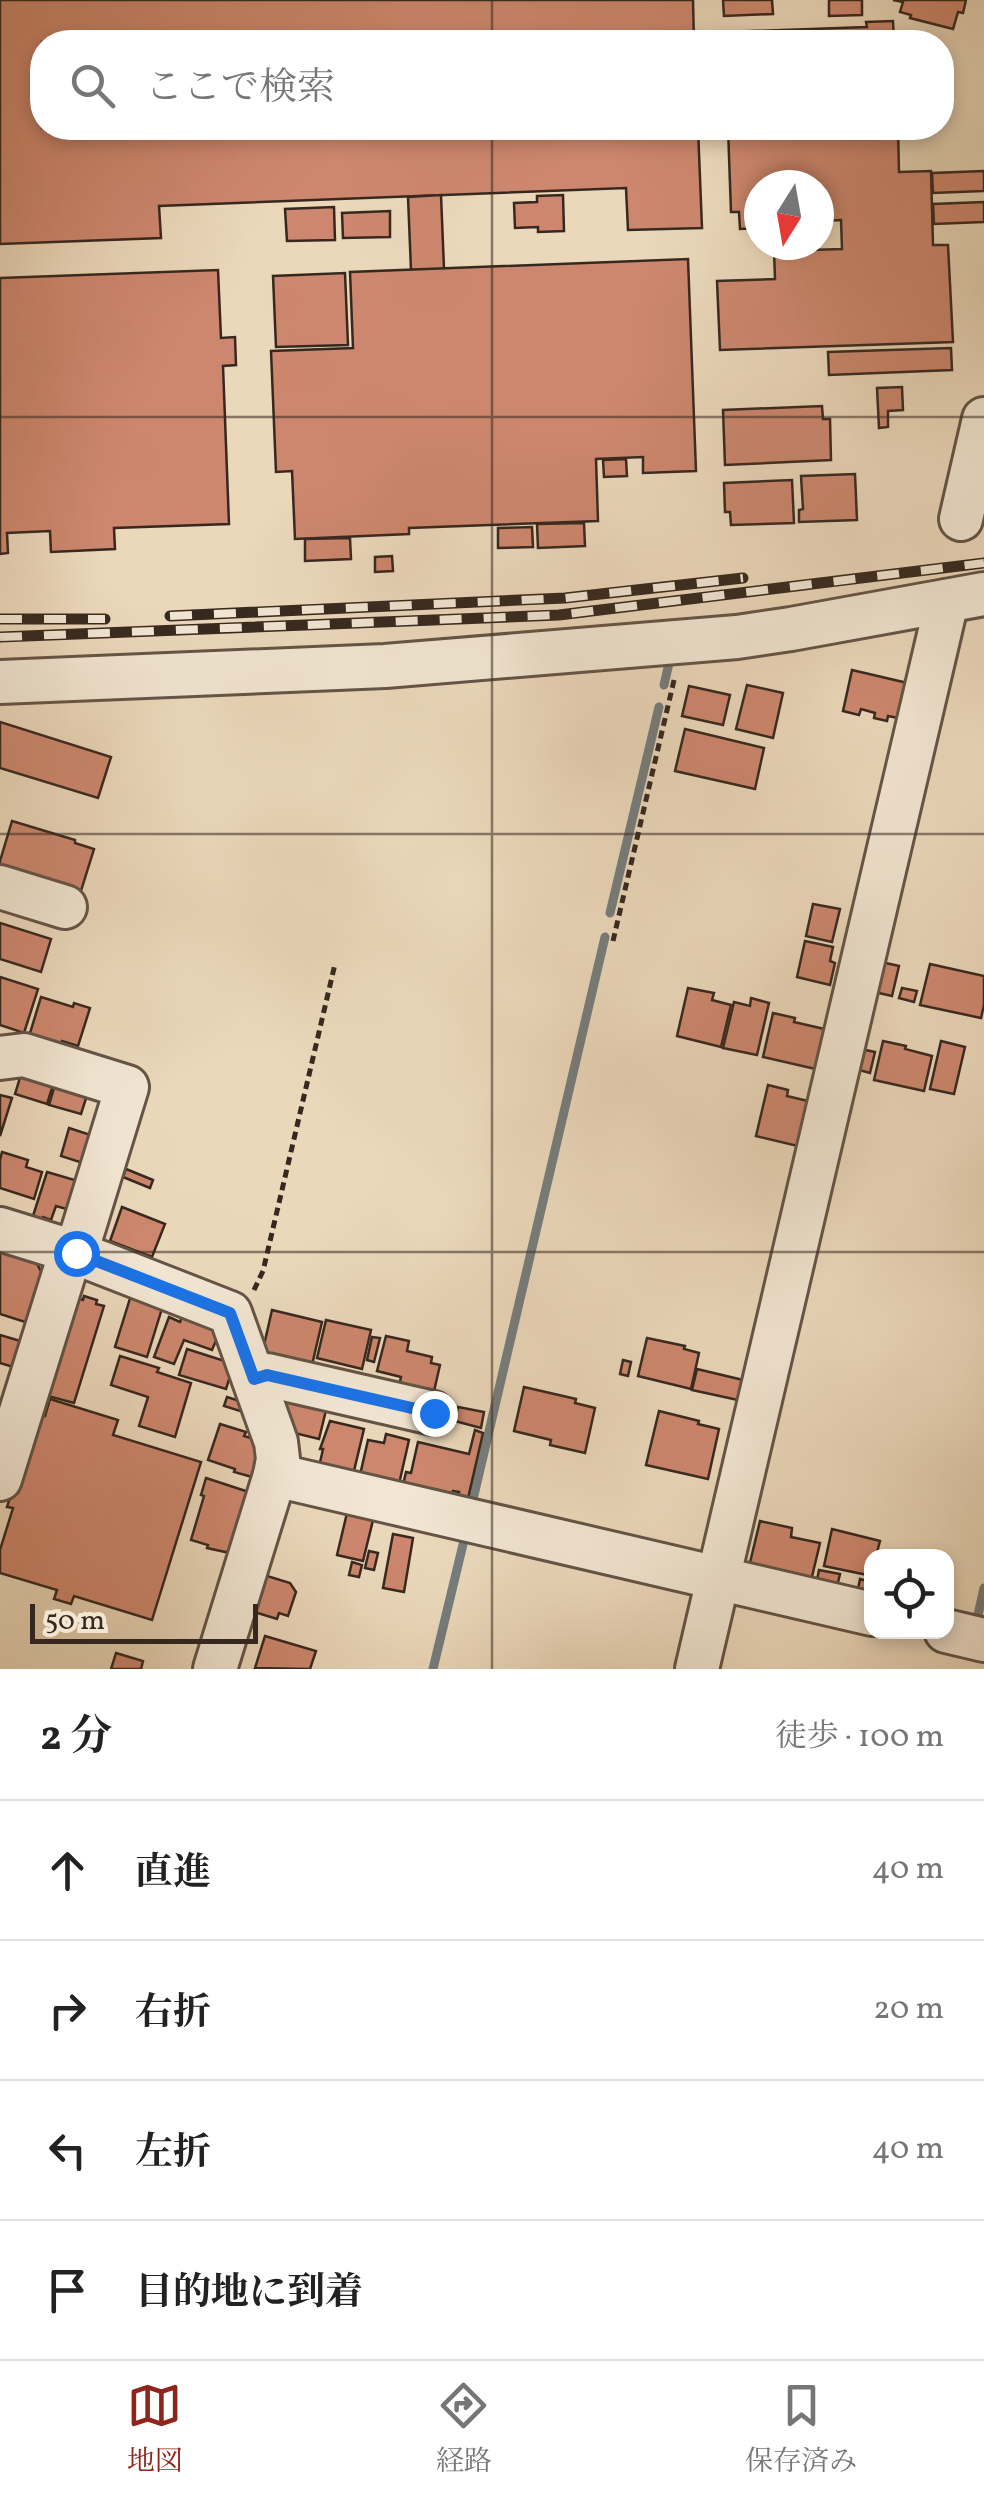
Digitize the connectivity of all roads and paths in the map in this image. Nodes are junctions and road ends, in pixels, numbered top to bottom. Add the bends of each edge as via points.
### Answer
1 (984, 419) edge
2 (960, 519) dead end
3 (965, 598) edge
4 (683, 642) junction
5 (0, 682) edge
6 (0, 887) edge
7 (65, 907) dead end
8 (613, 941) dead end
9 (335, 964) dead end
10 (0, 1058) edge
11 (0, 1229) edge
12 (73, 1252) junction
13 (230, 1313) junction
14 (254, 1379) junction
15 (434, 1413) dead end
16 (275, 1476) junction
17 (0, 1479) edge
18 (718, 1578) junction
19 (864, 1612) edge
20 (954, 1633) edge
21 (984, 1640) edge
22 (215, 1669) edge
23 (697, 1669) edge

1 - 2 street
3 - 4 street
3 - 18 street
4 - 5 street via 385,666
4 - 8 path
6 - 7 street
9 - 13 path via 260,1281
10 - 12 street via 24,1056 127,1087
11 - 12 street
12 - 13 street
12 - 17 street
13 - 14 street
14 - 15 street via 267,1375
14 - 16 street via 276,1442
16 - 18 street
16 - 22 street
18 - 19 street
18 - 23 street
20 - 21 street

